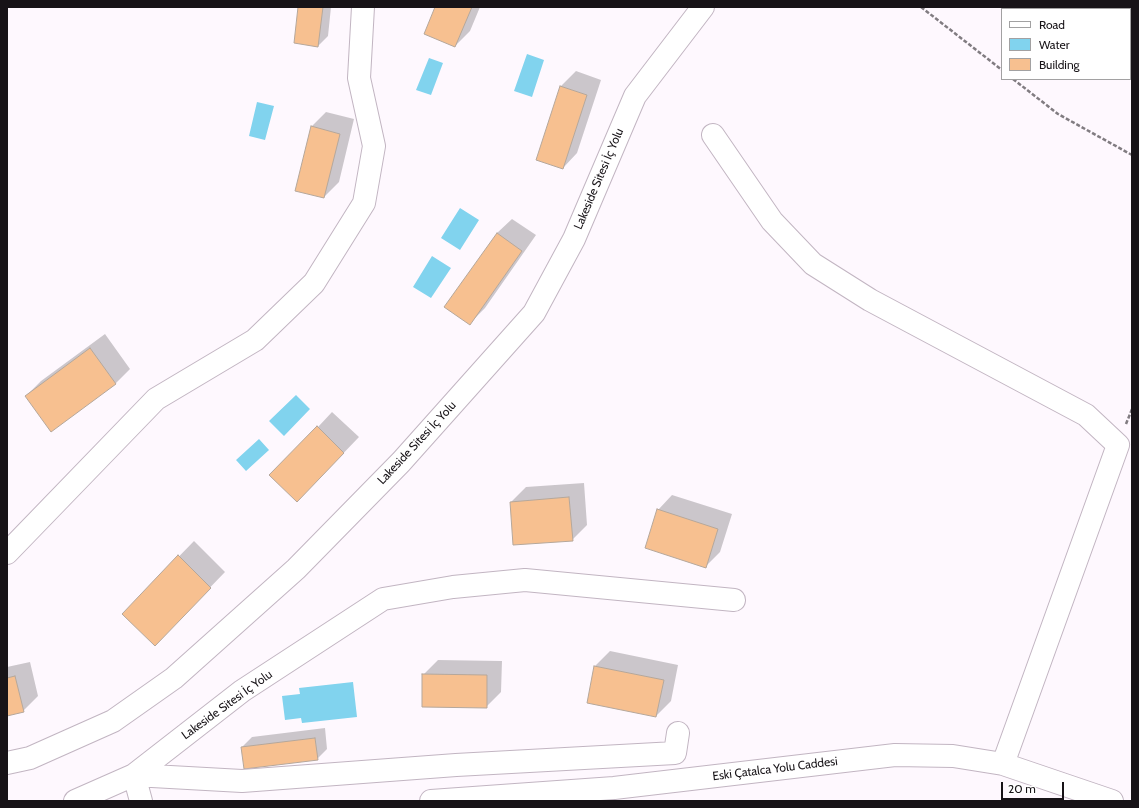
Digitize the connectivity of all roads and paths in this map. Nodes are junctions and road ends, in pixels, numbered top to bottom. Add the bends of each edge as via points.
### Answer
1 (363, 7) edge
2 (703, 7) edge
3 (921, 7) edge
4 (1001, 69) edge
5 (1014, 80) edge
6 (713, 135) dead end
7 (1132, 154) edge
8 (7, 553) edge
9 (734, 600) dead end
10 (678, 733) dead end
11 (7, 763) edge
12 (1003, 764) junction
13 (134, 775) junction
14 (612, 794) edge
15 (75, 801) edge
16 (141, 801) edge
17 (431, 801) edge
18 (1112, 801) edge

1 - 8 street via 359,78 374,146 364,203 314,283 255,340 156,399
2 - 11 street, Lakeside Sitesi İç Yolu via 635,96 574,239 534,314 401,462 296,570 174,678 113,721 30,758
3 - 4 path
5 - 7 path via 1058,114
6 - 12 street via 772,221 813,264 870,300 1086,415 1118,445
9 - 13 street, Lakeside Sitesi İç Yolu via 525,580 453,587 383,600 242,691
10 - 13 street via 675,753 456,765 242,781
12 - 14 street, Eski Çatalca Yolu Caddesi via 953,756 895,755
12 - 18 street, Eski Çatalca Yolu Caddesi
13 - 15 street, Lakeside Sitesi İç Yolu
13 - 16 street
14 - 17 street, Eski Çatalca Yolu Caddesi

